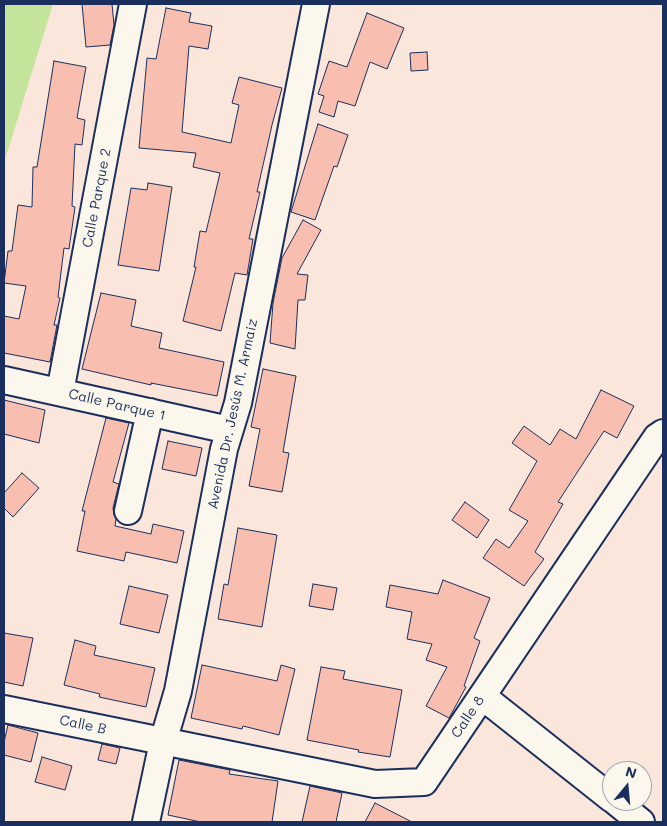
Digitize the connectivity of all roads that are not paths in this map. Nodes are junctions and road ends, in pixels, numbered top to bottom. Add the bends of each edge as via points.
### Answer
1 (133, 4) edge
2 (316, 4) edge
3 (4, 380) edge
4 (60, 392) junction
5 (150, 412) junction
6 (229, 430) junction
7 (663, 433) edge
8 (128, 511) dead end
9 (482, 696) junction
10 (4, 709) edge
11 (163, 742) junction
12 (602, 791) edge
13 (627, 811) edge
14 (146, 822) edge
15 (641, 822) edge

1 - 4 street, Calle Parque 2
2 - 6 street, Avenida Dr. Jesús M. Armaiz via 238,403
3 - 4 street, Calle Parque 1
4 - 5 street, Calle Parque 1
5 - 6 street, Calle Parque 1
5 - 8 street
6 - 11 street, Avenida Dr. Jesús M. Armaiz via 178,691
7 - 9 street, Calle 8 via 651,445
9 - 11 street, Calle 8 via 424,782 375,784
9 - 12 street
10 - 11 street, Calle B
11 - 14 street, Avenida Dr. Jesús M. Armaiz
13 - 15 street

